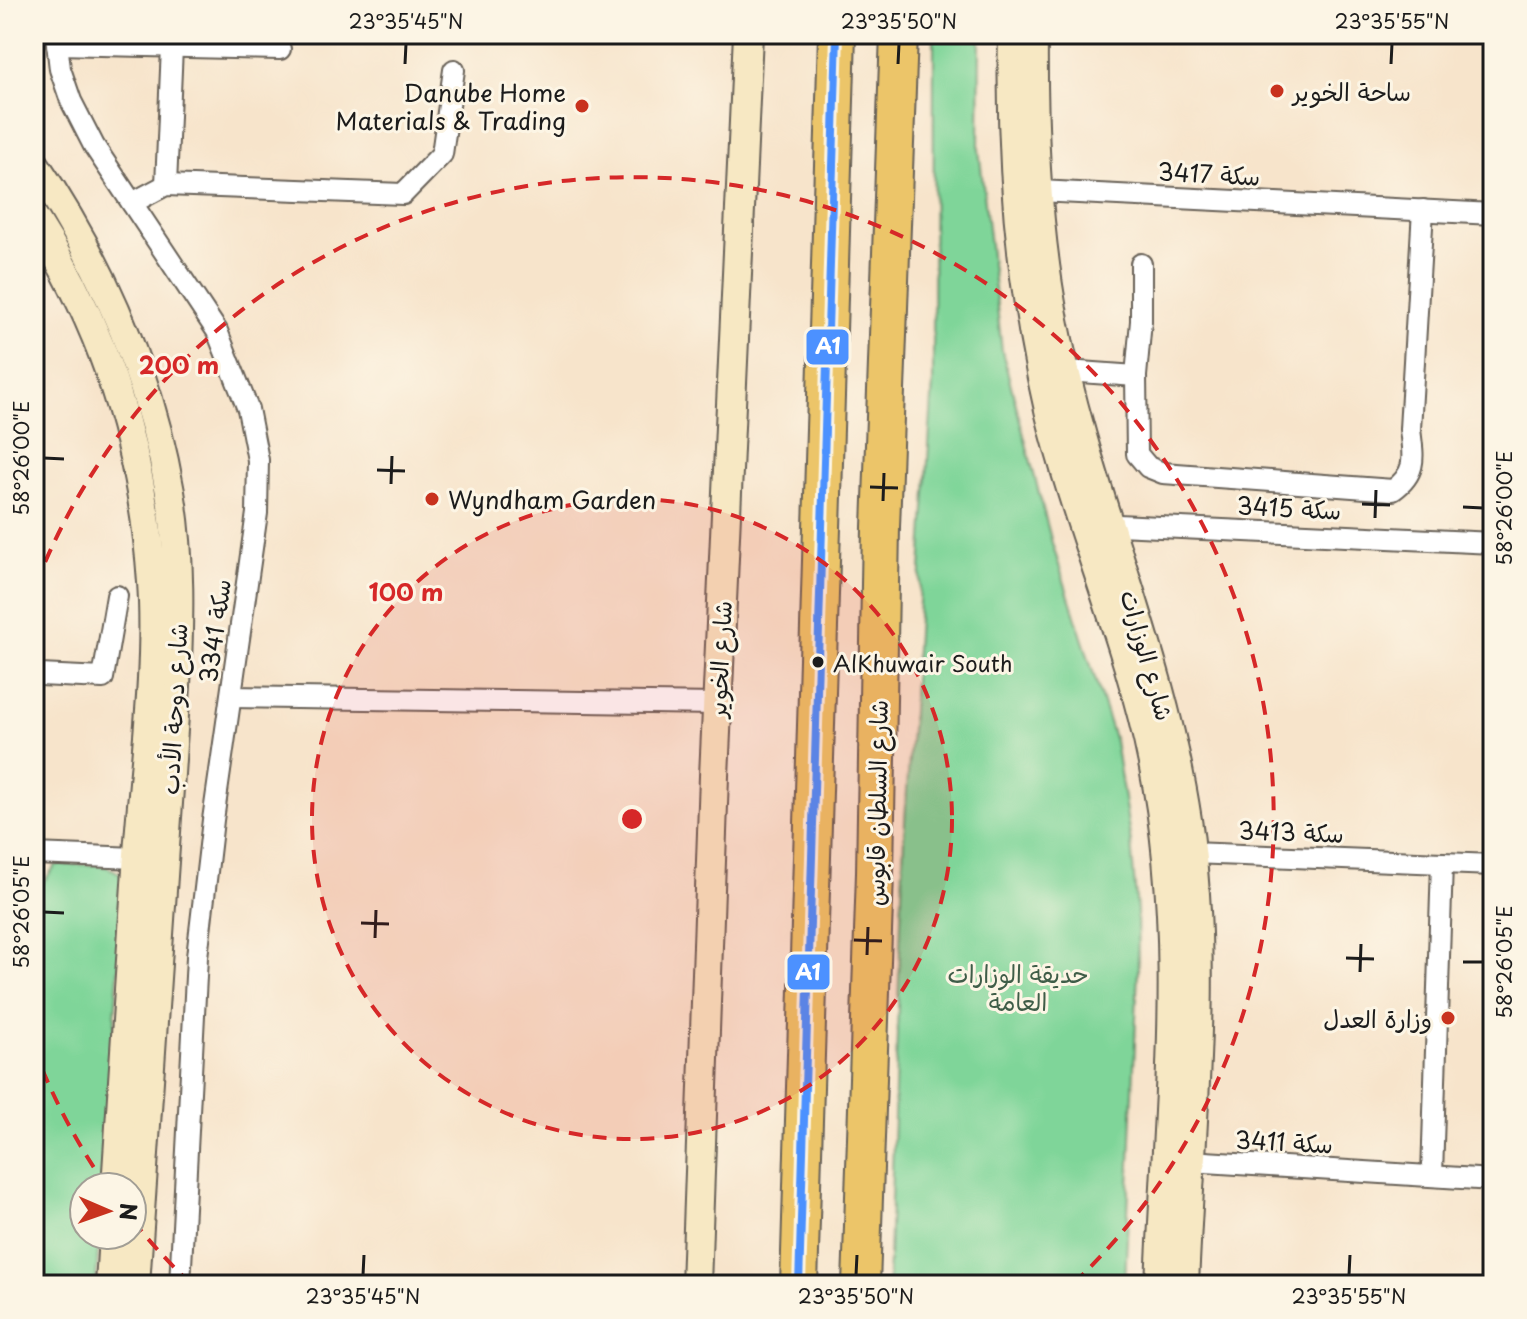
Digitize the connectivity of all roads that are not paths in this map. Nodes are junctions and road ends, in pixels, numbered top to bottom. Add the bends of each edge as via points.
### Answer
1 (748, 34) edge
2 (837, 34) edge
3 (899, 34) edge
4 (1013, 34) edge
5 (1033, 34) edge
6 (57, 39) edge
7 (172, 47) junction
8 (280, 49) dead end
9 (454, 70) dead end
10 (1012, 85) junction
11 (34, 163) edge
12 (166, 185) junction
13 (1039, 191) junction
14 (132, 203) junction
15 (1423, 210) junction
16 (1493, 214) edge
17 (34, 218) edge
18 (1141, 264) dead end
19 (1054, 370) junction
20 (1136, 376) junction
21 (1096, 524) junction
22 (1493, 543) edge
23 (117, 596) dead end
24 (37, 673) edge
25 (231, 697) junction
26 (717, 704) junction
27 (1153, 762) junction
28 (1191, 853) junction
29 (34, 854) edge
30 (137, 858) junction
31 (1442, 863) junction
32 (1493, 865) edge
33 (1170, 1052) junction
34 (1189, 1161) junction
35 (117, 1171) edge
36 (1432, 1175) junction
37 (1493, 1180) edge
38 (112, 1251) edge
39 (110, 1285) edge
40 (135, 1285) edge
41 (180, 1285) edge
42 (696, 1285) edge
43 (799, 1285) edge
44 (861, 1285) edge
45 (1160, 1285) edge
46 (1184, 1285) edge

1 - 26 street, شارع الخوير
2 - 43 highway
3 - 44 highway, شارع السلطان قابوس
4 - 10 street, شارع الوزارات
5 - 13 street, شارع الوزارات
6 - 7 street
6 - 14 street, سكة 3341 via 71,101
7 - 8 street
7 - 12 street
9 - 12 street via 442,154 403,194
10 - 13 street via 1020,173
10 - 19 street, شارع الوزارات via 1019,242
11 - 40 street, شارع دوحة الأدب via 79,233 122,320 157,433 175,537 176,686
12 - 14 street
13 - 15 street, سكة 3417
13 - 19 street, شارع الوزارات via 1054,321
14 - 25 street, سكة 3341 via 217,331 248,409 258,460 257,513
15 - 16 street, سكة 3417
15 - 20 street via 1410,429 1414,460 1407,480 1393,490 1163,473 1148,467 1137,454
17 - 30 street, شارع دوحة الأدب via 102,348 144,506 152,585 151,674
18 - 20 street
19 - 20 street
19 - 21 street, شارع الوزارات via 1094,478
21 - 22 street, سكة 3415
21 - 27 street, شارع الوزارات
21 - 28 street, شارع الوزارات via 1161,692
23 - 24 street via 103,678
25 - 26 street
25 - 41 street, سكة 3341 via 197,957
26 - 42 street, شارع الخوير
27 - 28 street via 1173,841
27 - 33 street, شارع الوزارات via 1170,912
28 - 31 street, سكة 3413
28 - 34 street, شارع الوزارات via 1197,968
29 - 30 street
30 - 35 street, شارع دوحة الأدب
31 - 32 street, سكة 3413
31 - 36 street
33 - 34 street via 1171,1141 1177,1154
33 - 45 street, شارع الوزارات
34 - 36 street, سكة 3411
34 - 46 street, شارع الوزارات
36 - 37 street, سكة 3411
38 - 39 street

